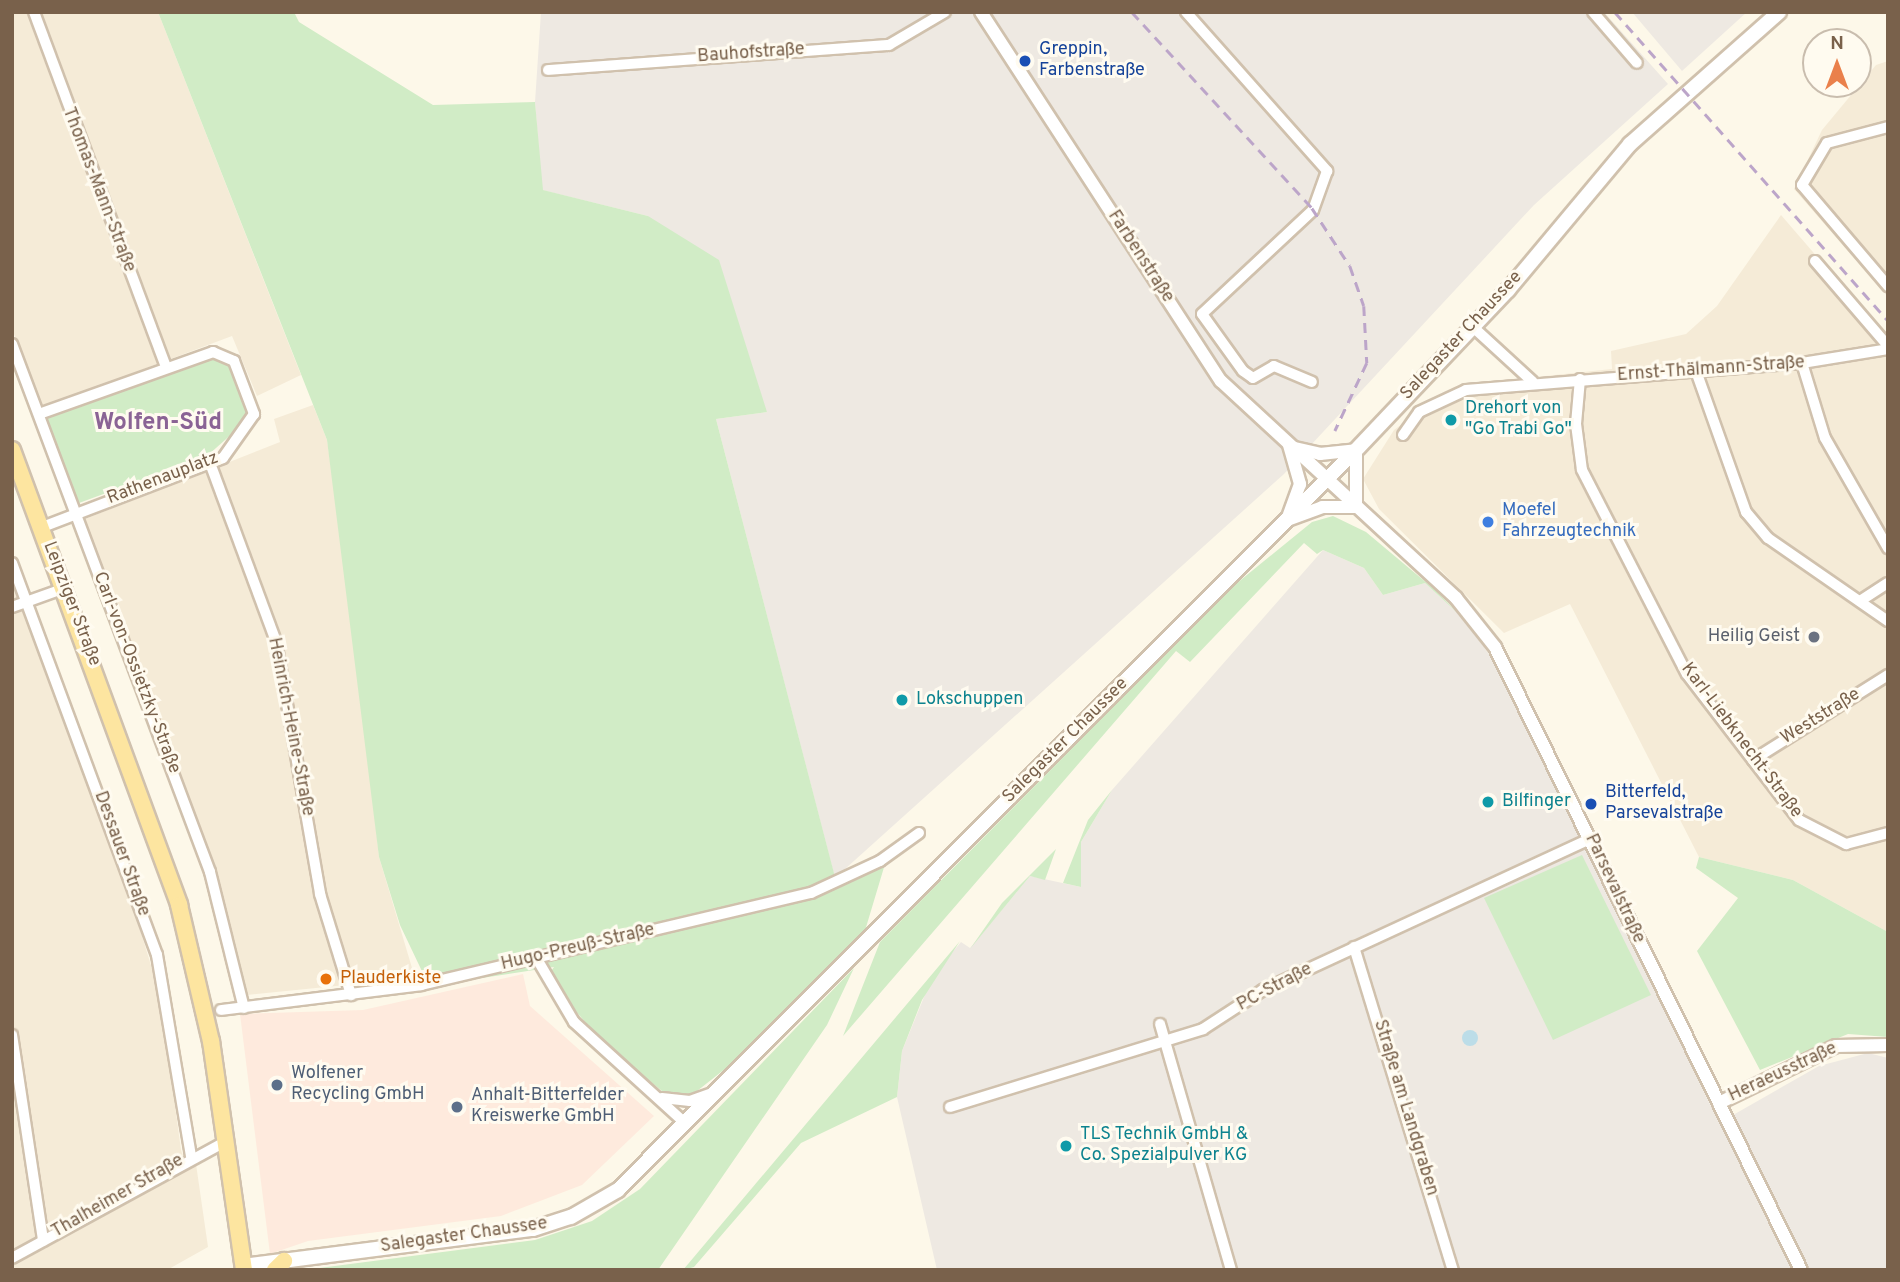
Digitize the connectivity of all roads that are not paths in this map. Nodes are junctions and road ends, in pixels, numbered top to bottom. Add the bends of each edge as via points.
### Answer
1 (34, 12) edge
2 (945, 12) edge
3 (981, 12) edge
4 (1186, 12) edge
5 (1593, 12) edge
6 (1779, 12) edge
7 (1637, 63) dead end
8 (548, 69) dead end
9 (1888, 127) edge
10 (1815, 261) dead end
11 (1888, 286) edge
12 (1473, 327) junction
13 (12, 344) edge
14 (1888, 347) edge
15 (1802, 363) junction
16 (166, 366) junction
17 (1696, 371) junction
18 (1580, 379) junction
19 (1312, 382) dead end
20 (1533, 382) junction
21 (39, 414) junction
22 (1403, 435) dead end
23 (1289, 445) junction
24 (12, 450) edge
25 (1356, 450) junction
26 (210, 463) junction
27 (1326, 480) junction
28 (1356, 508) junction
29 (76, 513) junction
30 (1287, 520) junction
31 (41, 527) junction
32 (1888, 548) edge
33 (12, 563) edge
34 (1888, 583) edge
35 (65, 588) junction
36 (1860, 601) junction
37 (27, 602) junction
38 (12, 607) edge
39 (1888, 621) edge
40 (1888, 675) edge
41 (1753, 760) junction
42 (1886, 830) edge
43 (919, 833) dead end
44 (1590, 839) junction
45 (1354, 947) junction
46 (537, 959) junction
47 (351, 995) junction
48 (244, 1008) junction
49 (221, 1010) dead end
50 (1160, 1024) dead end
51 (12, 1035) edge
52 (1166, 1044) junction
53 (1888, 1045) edge
54 (718, 1091) junction
55 (660, 1098) junction
56 (1719, 1103) junction
57 (950, 1107) dead end
58 (686, 1124) junction
59 (226, 1141) junction
60 (191, 1156) junction
61 (43, 1241) junction
62 (12, 1258) edge
63 (280, 1266) edge
64 (243, 1268) edge
65 (1231, 1270) edge
66 (1453, 1270) edge
67 (1801, 1270) edge

1 - 16 street, Thomas-Mann-Straße
2 - 8 street, Bauhofstraße via 889,46
3 - 23 street, Farbenstraße via 1221,381
4 - 19 street via 1326,171 1313,209 1202,314 1253,378 1274,366
5 - 7 street
6 - 12 main road, Salegaster Chaussee via 1630,144
9 - 11 street via 1827,143 1803,177 1805,192
10 - 14 street
12 - 20 street
12 - 25 main road, Salegaster Chaussee
13 - 21 street, Carl-von-Ossietzky-Straße
14 - 15 street, Ernst-Thälmann-Straße
15 - 17 street, Ernst-Thälmann-Straße
15 - 32 street via 1825,438
16 - 21 street, Rathenauplatz
16 - 26 street, Rathenauplatz via 213,352 234,361 242,376 253,406 250,427
17 - 18 street, Ernst-Thälmann-Straße
17 - 36 street via 1746,512 1768,538
18 - 20 street, Ernst-Thälmann-Straße
18 - 41 street, Karl-Liebknecht-Straße via 1576,441 1587,482 1687,674
20 - 22 street, Ernst-Thälmann-Straße via 1450,396 1419,412
21 - 29 street, Carl-von-Ossietzky-Straße
23 - 25 street via 1313,453
23 - 27 street, Farbenstraße
23 - 30 street via 1300,484
24 - 31 main road, Leipziger Straße
25 - 27 main road, Salegaster Chaussee
25 - 28 street
26 - 29 street, Rathenauplatz
26 - 47 street, Heinrich-Heine-Straße via 276,641 320,894
27 - 28 street, Parsevalstraße
27 - 30 main road, Salegaster Chaussee
28 - 30 street via 1322,507
28 - 44 street, Parsevalstraße via 1456,598 1488,636
29 - 31 street, Rathenauplatz
29 - 48 street, Carl-von-Ossietzky-Straße via 210,872
30 - 54 main road, Salegaster Chaussee
31 - 35 main road, Leipziger Straße
33 - 37 street, Dessauer Straße
34 - 36 street
35 - 37 street
35 - 59 main road, Leipziger Straße via 129,759 191,950
36 - 39 street
37 - 38 street
37 - 60 street, Dessauer Straße via 157,955
40 - 41 street, Weststraße
41 - 42 street, Karl-Liebknecht-Straße via 1799,820 1846,844
43 - 46 street, Hugo-Preuß-Straße via 869,867 811,893
44 - 45 street, PC-Straße
44 - 56 street, Parsevalstraße
45 - 52 street, PC-Straße
45 - 66 street, Straße am Landgraben
46 - 47 street, Hugo-Preuß-Straße
46 - 55 street via 574,1022
47 - 48 street, Hugo-Preuß-Straße
48 - 49 street, Hugo-Preuß-Straße
50 - 52 street
51 - 61 street
52 - 57 street, PC-Straße
52 - 65 street
53 - 56 street, Heraeusstraße via 1836,1046
54 - 55 street via 690,1101
54 - 58 main road, Salegaster Chaussee
55 - 58 street
56 - 67 street, Parsevalstraße
58 - 63 main road, Salegaster Chaussee via 618,1190 559,1222
59 - 60 street, Thalheimer Straße
59 - 64 main road, Leipziger Straße
60 - 61 street, Thalheimer Straße
61 - 62 street, Thalheimer Straße
63 - 64 main road, Salegaster Chaussee

